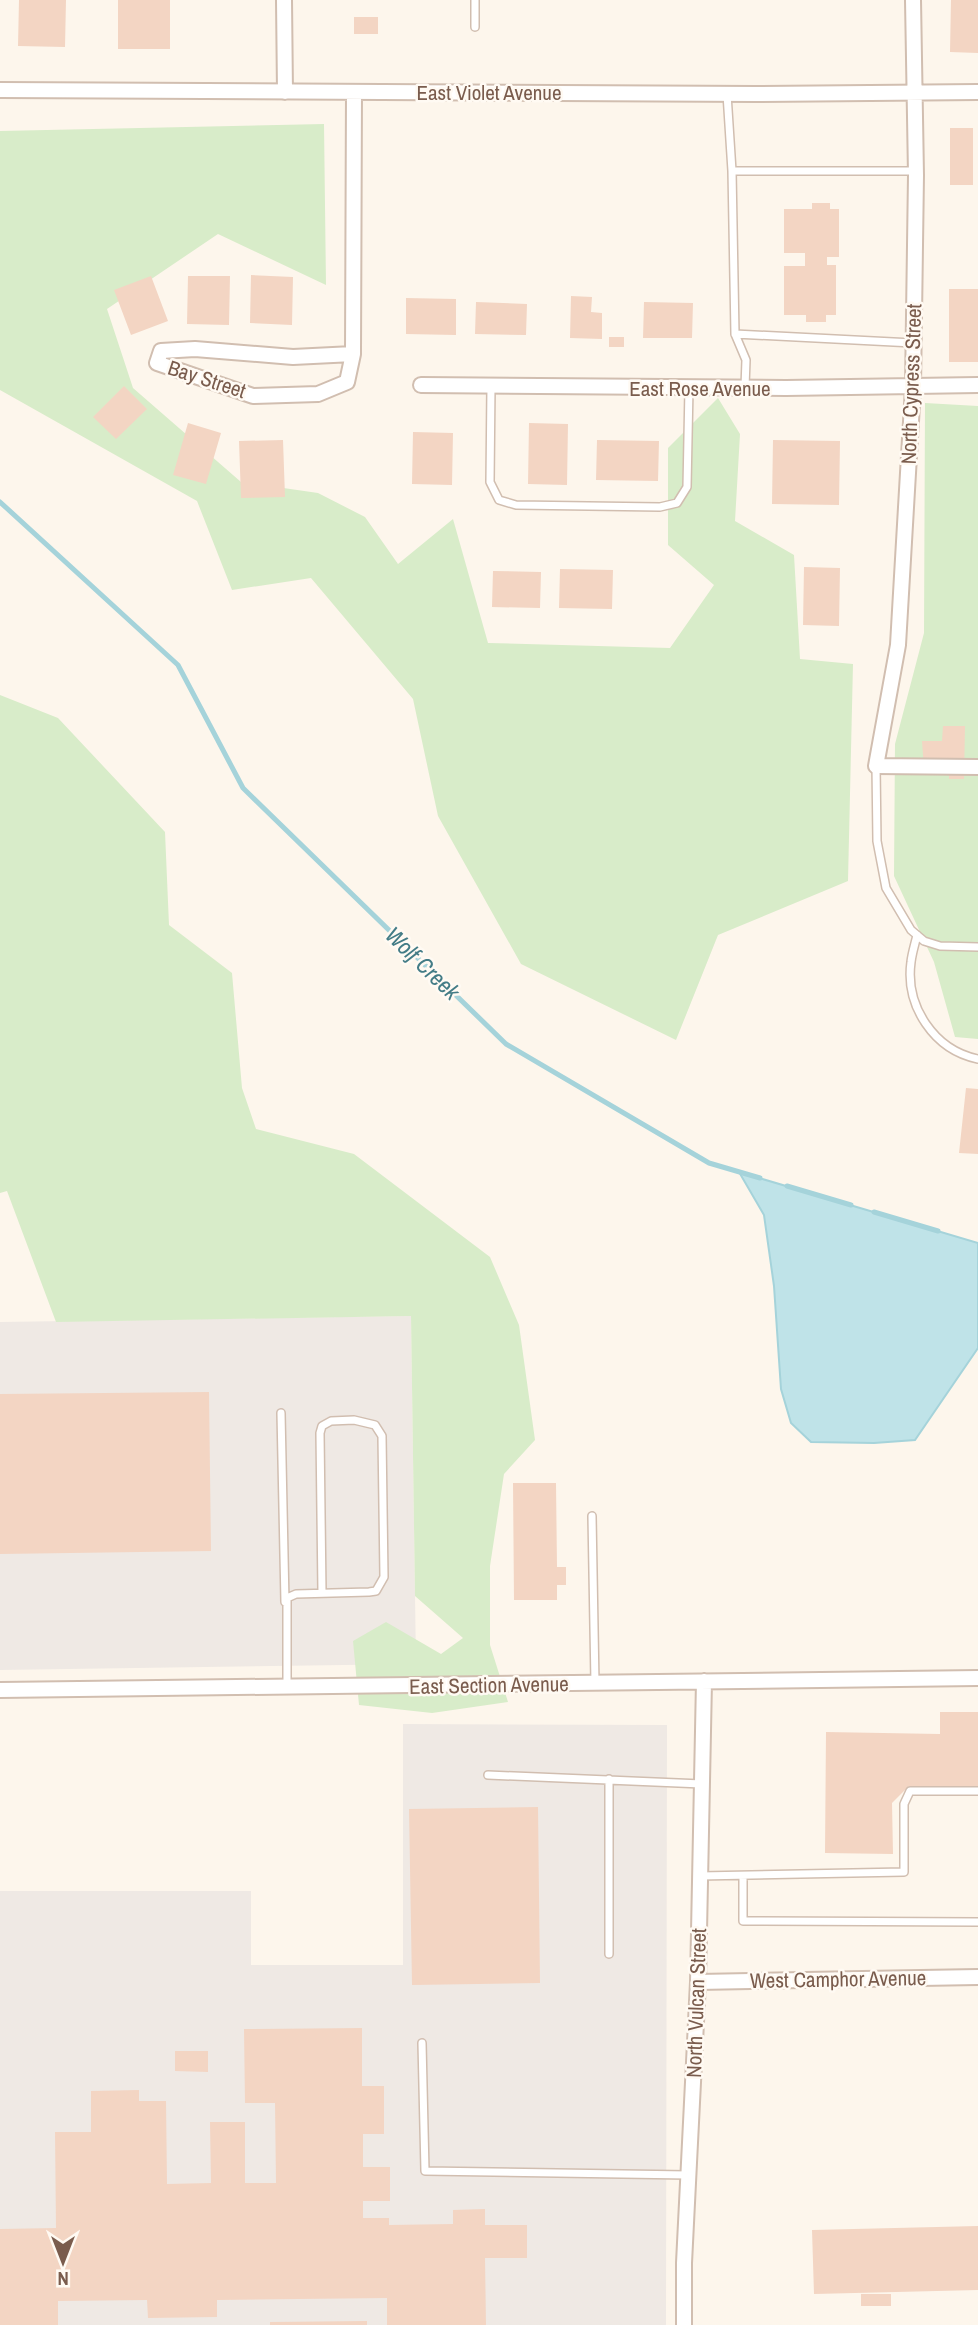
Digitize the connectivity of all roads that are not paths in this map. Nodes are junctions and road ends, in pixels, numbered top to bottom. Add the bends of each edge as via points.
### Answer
1 (284, 0) edge
2 (475, 0) edge
3 (913, 0) edge
4 (475, 27) dead end
5 (0, 90) edge
6 (285, 92) junction
7 (354, 92) junction
8 (978, 92) edge
9 (727, 93) junction
10 (915, 93) junction
11 (732, 171) junction
12 (916, 172) junction
13 (735, 334) junction
14 (913, 343) junction
15 (353, 354) junction
16 (978, 385) edge
17 (421, 386) dead end
18 (491, 386) junction
19 (913, 387) junction
20 (689, 388) junction
21 (745, 388) junction
22 (876, 766) junction
23 (978, 767) edge
24 (917, 935) junction
25 (978, 947) edge
26 (978, 1059) edge
27 (281, 1413) dead end
28 (592, 1516) dead end
29 (322, 1593) junction
30 (285, 1602) junction
31 (978, 1678) edge
32 (704, 1681) junction
33 (595, 1684) junction
34 (287, 1687) junction
35 (0, 1690) edge
36 (488, 1774) dead end
37 (609, 1779) junction
38 (702, 1783) junction
39 (978, 1791) edge
40 (743, 1875) junction
41 (700, 1876) junction
42 (978, 1922) edge
43 (609, 1954) dead end
44 (978, 1977) edge
45 (698, 1982) junction
46 (422, 2043) dead end
47 (689, 2175) junction
48 (684, 2325) edge

1 - 6 street
2 - 4 lane
3 - 10 street, North Cypress Street
5 - 6 street, East Violet Avenue
6 - 7 street, East Violet Avenue
7 - 9 street, East Violet Avenue
7 - 15 street, Bay Street
8 - 10 street, East Violet Avenue
9 - 10 street, East Violet Avenue
9 - 11 lane
10 - 12 street, North Cypress Street
11 - 12 lane
11 - 13 lane
12 - 14 street, North Cypress Street
13 - 14 lane
13 - 21 lane via 746,359
14 - 19 street, North Cypress Street
15 - 15 street, Bay Street via 293,357 195,349 161,351 156,363 253,396 318,394 347,382
16 - 19 street, East Rose Avenue
17 - 18 street, East Rose Avenue
18 - 20 street, East Rose Avenue
18 - 20 lane via 490,482 499,500 516,505 660,507 677,503 687,487
19 - 21 street, East Rose Avenue
19 - 22 street, North Cypress Street via 898,645
20 - 21 street, East Rose Avenue
22 - 23 street
22 - 24 lane via 877,841 886,888
24 - 25 lane via 940,946
24 - 26 lane via 910,963 922,1020 937,1040
27 - 30 lane
28 - 33 lane
29 - 29 lane via 376,1591 384,1577 382,1436 375,1425 366,1422 331,1421 320,1433
29 - 30 lane via 290,1595
30 - 34 lane
31 - 32 street, East Section Avenue
32 - 33 street, East Section Avenue
32 - 38 street, North Vulcan Street
33 - 34 street, East Section Avenue
34 - 35 street, East Section Avenue
36 - 37 lane
37 - 38 lane
37 - 43 lane
38 - 41 street, North Vulcan Street
39 - 40 lane via 910,1791 904,1804 904,1872
40 - 41 lane
40 - 42 lane via 743,1921
41 - 45 street, North Vulcan Street
44 - 45 street, West Camphor Avenue
45 - 47 street, North Vulcan Street
46 - 47 lane via 425,2171
47 - 48 street, North Vulcan Street

